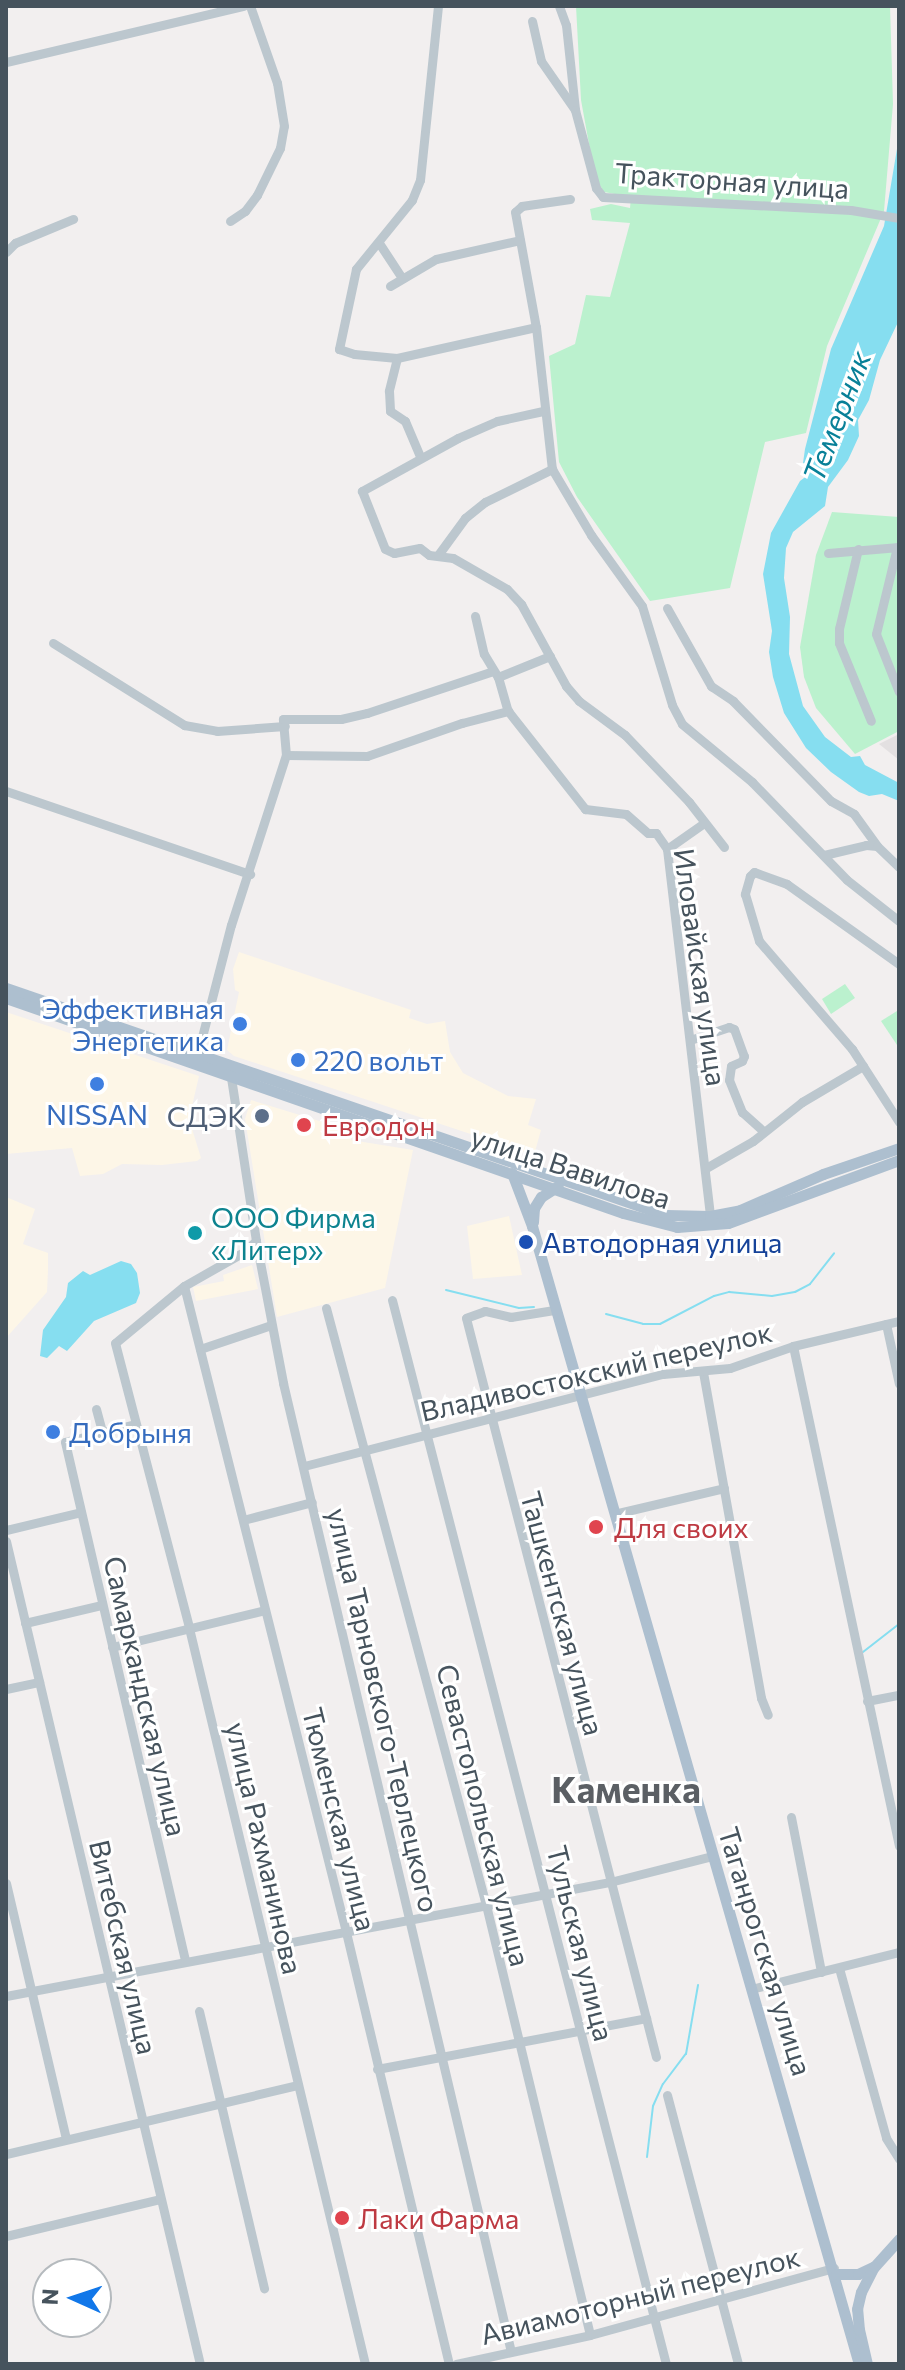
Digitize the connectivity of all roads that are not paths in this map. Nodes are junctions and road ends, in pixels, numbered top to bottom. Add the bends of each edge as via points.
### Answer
1 (243, 6) edge
2 (250, 6) edge
3 (438, 6) edge
4 (559, 6) edge
5 (532, 21) dead end
6 (6, 62) edge
7 (575, 110) junction
8 (570, 199) dead end
9 (899, 218) edge
10 (73, 219) dead end
11 (230, 221) dead end
12 (520, 240) junction
13 (379, 243) junction
14 (6, 252) edge
15 (402, 278) junction
16 (390, 286) dead end
17 (536, 327) junction
18 (397, 358) junction
19 (543, 411) junction
20 (420, 456) junction
21 (552, 469) junction
22 (898, 547) edge
23 (858, 549) junction
24 (828, 553) dead end
25 (438, 555) junction
26 (667, 608) dead end
27 (475, 616) dead end
28 (53, 643) dead end
29 (550, 656) junction
30 (496, 674) junction
31 (899, 692) edge
32 (508, 711) junction
33 (871, 721) dead end
34 (284, 722) junction
35 (286, 755) junction
36 (6, 791) edge
37 (704, 823) junction
38 (877, 846) junction
39 (724, 847) dead end
40 (667, 849) junction
41 (824, 855) junction
42 (899, 867) edge
43 (250, 874) junction
44 (899, 921) edge
45 (899, 964) edge
46 (6, 988) edge
47 (6, 998) edge
48 (690, 1040) junction
49 (196, 1059) junction
50 (863, 1066) junction
51 (230, 1071) junction
52 (899, 1122) edge
53 (763, 1131) junction
54 (899, 1148) edge
55 (899, 1160) edge
56 (706, 1168) junction
57 (512, 1173) junction
58 (566, 1183) junction
59 (553, 1188) junction
60 (710, 1216) junction
61 (532, 1226) junction
62 (256, 1241) junction
63 (184, 1286) junction
64 (392, 1300) dead end
65 (326, 1308) dead end
66 (554, 1310) junction
67 (899, 1321) edge
68 (886, 1324) junction
69 (271, 1325) junction
70 (793, 1346) junction
71 (200, 1349) junction
72 (703, 1372) junction
73 (899, 1384) edge
74 (580, 1396) junction
75 (96, 1409) dead end
76 (489, 1417) junction
77 (135, 1424) junction
78 (102, 1432) junction
79 (427, 1433) junction
80 (366, 1450) junction
81 (304, 1466) junction
82 (724, 1488) junction
83 (312, 1502) junction
84 (81, 1512) junction
85 (614, 1514) junction
86 (243, 1520) junction
87 (6, 1530) edge
88 (6, 1541) edge
89 (102, 1605) junction
90 (265, 1610) junction
91 (25, 1623) junction
92 (189, 1628) junction
93 (112, 1647) junction
94 (39, 1682) junction
95 (6, 1689) edge
96 (899, 1695) edge
97 (867, 1701) junction
98 (768, 1715) dead end
99 (791, 1817) dead end
100 (899, 1846) edge
101 (712, 1856) junction
102 (610, 1882) junction
103 (6, 1883) edge
104 (547, 1893) junction
105 (486, 1905) junction
106 (10, 1918) edge
107 (412, 1919) junction
108 (346, 1932) junction
109 (266, 1946) junction
110 (899, 1952) edge
111 (185, 1960) junction
112 (839, 1968) junction
113 (821, 1972) junction
114 (109, 1976) junction
115 (751, 1989) junction
116 (30, 1991) junction
117 (6, 1996) edge
118 (199, 2011) dead end
119 (646, 2018) junction
120 (579, 2031) junction
121 (519, 2041) junction
122 (443, 2056) junction
123 (656, 2057) dead end
124 (377, 2069) junction
125 (298, 2085) junction
126 (667, 2095) dead end
127 (221, 2102) junction
128 (142, 2121) junction
129 (66, 2139) junction
130 (6, 2154) edge
131 (899, 2159) edge
132 (160, 2199) junction
133 (6, 2236) edge
134 (899, 2239) edge
135 (874, 2267) junction
136 (835, 2271) junction
137 (264, 2288) dead end
138 (722, 2301) junction
139 (653, 2319) junction
140 (590, 2335) junction
141 (511, 2352) junction
142 (200, 2364) edge
143 (365, 2364) edge
144 (449, 2364) edge
145 (456, 2364) edge
146 (666, 2364) edge
147 (738, 2364) edge
148 (859, 2364) edge
149 (867, 2364) edge

1 - 6 street
2 - 11 street via 277,83 284,126 280,148 257,195
3 - 13 street via 420,180 412,200
4 - 7 street, Тракторная улица via 566,25
5 - 7 street, Тракторная улица via 541,61
7 - 9 street, Тракторная улица via 603,197
8 - 12 street via 522,206 515,212
10 - 14 street via 15,243
12 - 15 street via 436,259
12 - 17 street
13 - 15 street
13 - 18 street via 353,278 339,349
15 - 16 street
17 - 18 street
17 - 19 street
18 - 20 street via 390,411 405,421
19 - 20 street via 497,421
19 - 21 street
20 - 25 street via 362,491 385,549 394,553 420,548
21 - 25 street via 485,502 465,518
21 - 41 street via 642,606 682,724 752,782
22 - 23 street
22 - 31 street via 876,634
23 - 24 street
23 - 33 street via 839,643
25 - 29 street via 507,589
26 - 38 street via 711,686 733,701 831,801 854,814
27 - 30 street, Иловайская улица via 484,654
28 - 34 street via 184,725 217,731
29 - 30 street
29 - 37 street via 579,701 625,735
30 - 32 street, Иловайская улица
30 - 34 street via 341,719
32 - 35 street via 367,756
32 - 40 street, Иловайская улица via 585,809 626,814 648,833 656,833
34 - 35 street
35 - 43 street
36 - 43 street
37 - 39 street
37 - 40 street
38 - 41 street
38 - 42 street
40 - 48 street, Иловайская улица
41 - 44 street
43 - 49 street
45 - 50 street via 795,888 768,875 750,876 745,894 759,941
46 - 49 main road, улица Вавилова
47 - 49 main road, улица Вавилова
48 - 53 street via 734,1029 744,1056 731,1066 729,1080 742,1112
48 - 56 street, Иловайская улица
49 - 51 main road, улица Вавилова
50 - 52 street
50 - 53 street
51 - 57 main road, улица Вавилова
51 - 58 main road, улица Вавилова
51 - 62 street, улица Тарновского-Терлецкого
53 - 56 street
54 - 60 main road, улица Вавилова via 748,1207
55 - 59 main road, улица Вавилова via 710,1226 644,1220
56 - 60 street, Иловайская улица
57 - 59 main road, улица Вавилова
57 - 61 main road, Таганрогская улица
58 - 59 main road
58 - 60 main road, улица Вавилова via 666,1215
59 - 61 main road via 534,1208
61 - 66 main road, Таганрогская улица
62 - 63 street
62 - 69 street, улица Тарновского-Терлецкого
63 - 71 street, Тюменская улица
63 - 77 street, улица Рахманинова via 115,1343
64 - 79 street, Тульская улица
65 - 80 street, Севастопольская улица
66 - 74 main road, Таганрогская улица
66 - 76 street, Ташкентская улица via 511,1317 485,1311 466,1318
67 - 68 street, Владивостокский переулок
68 - 70 street, Владивостокский переулок
68 - 73 street
69 - 71 street
69 - 81 street, улица Тарновского-Терлецкого
70 - 72 street, Владивостокский переулок
70 - 97 street
71 - 86 street, Тюменская улица
72 - 74 street, Владивостокский переулок via 663,1374
72 - 82 street
74 - 76 street, Владивостокский переулок
74 - 85 main road, Таганрогская улица
75 - 78 street
76 - 79 street, Владивостокский переулок
76 - 102 street, Ташкентская улица
77 - 78 street
77 - 92 street, улица Рахманинова
78 - 84 street, Самаркандская улица via 65,1442
79 - 80 street, Владивостокский переулок
79 - 104 street, Тульская улица
80 - 81 street, Владивостокский переулок
80 - 105 street, Севастопольская улица
81 - 83 street, улица Тарновского-Терлецкого
82 - 85 street
82 - 98 street
83 - 86 street
83 - 107 street, улица Тарновского-Терлецкого
84 - 87 street
84 - 89 street, Самаркандская улица
85 - 101 main road, Таганрогская улица
86 - 90 street, Тюменская улица
88 - 91 street, Витебская улица
89 - 91 street
89 - 93 street, Самаркандская улица
90 - 92 street
90 - 108 street, Тюменская улица
91 - 94 street, Витебская улица
92 - 93 street
92 - 109 street, улица Рахманинова
93 - 111 street, Самаркандская улица
94 - 95 street
94 - 114 street, Витебская улица
96 - 97 street
97 - 100 street
99 - 113 street
101 - 102 street
101 - 115 main road, Таганрогская улица
102 - 104 street
102 - 119 street, Ташкентская улица
103 - 106 street
104 - 105 street
104 - 120 street, Тульская улица
105 - 107 street
105 - 121 street, Севастопольская улица
106 - 116 street
107 - 108 street
107 - 122 street, улица Тарновского-Терлецкого
108 - 109 street
108 - 124 street, Тюменская улица
109 - 111 street
109 - 125 street, улица Рахманинова
110 - 112 street
111 - 114 street
112 - 113 street
112 - 131 street via 886,2138
113 - 115 street
114 - 116 street
114 - 128 street, Витебская улица
115 - 136 main road, Таганрогская улица
116 - 117 street
116 - 129 street
118 - 127 street
119 - 120 street
119 - 123 street, Ташкентская улица
120 - 121 street
120 - 139 street, Тульская улица
121 - 122 street
121 - 140 street, Севастопольская улица
122 - 124 street
122 - 141 street, улица Тарновского-Терлецкого
124 - 144 street, Тюменская улица
125 - 127 street
125 - 143 street, улица Рахманинова
126 - 138 street
127 - 128 street
127 - 137 street
128 - 129 street
128 - 132 street, Витебская улица
129 - 130 street
132 - 133 street
132 - 142 street, Витебская улица
134 - 135 main road
135 - 136 main road via 858,2274
135 - 149 main road via 857,2309
136 - 138 street, Авиамоторный переулок
136 - 148 main road, Таганрогская улица
138 - 139 street, Авиамоторный переулок
138 - 147 street
139 - 140 street, Авиамоторный переулок
139 - 146 street, Тульская улица
140 - 141 street, Авиамоторный переулок
141 - 145 street, Авиамоторный переулок

